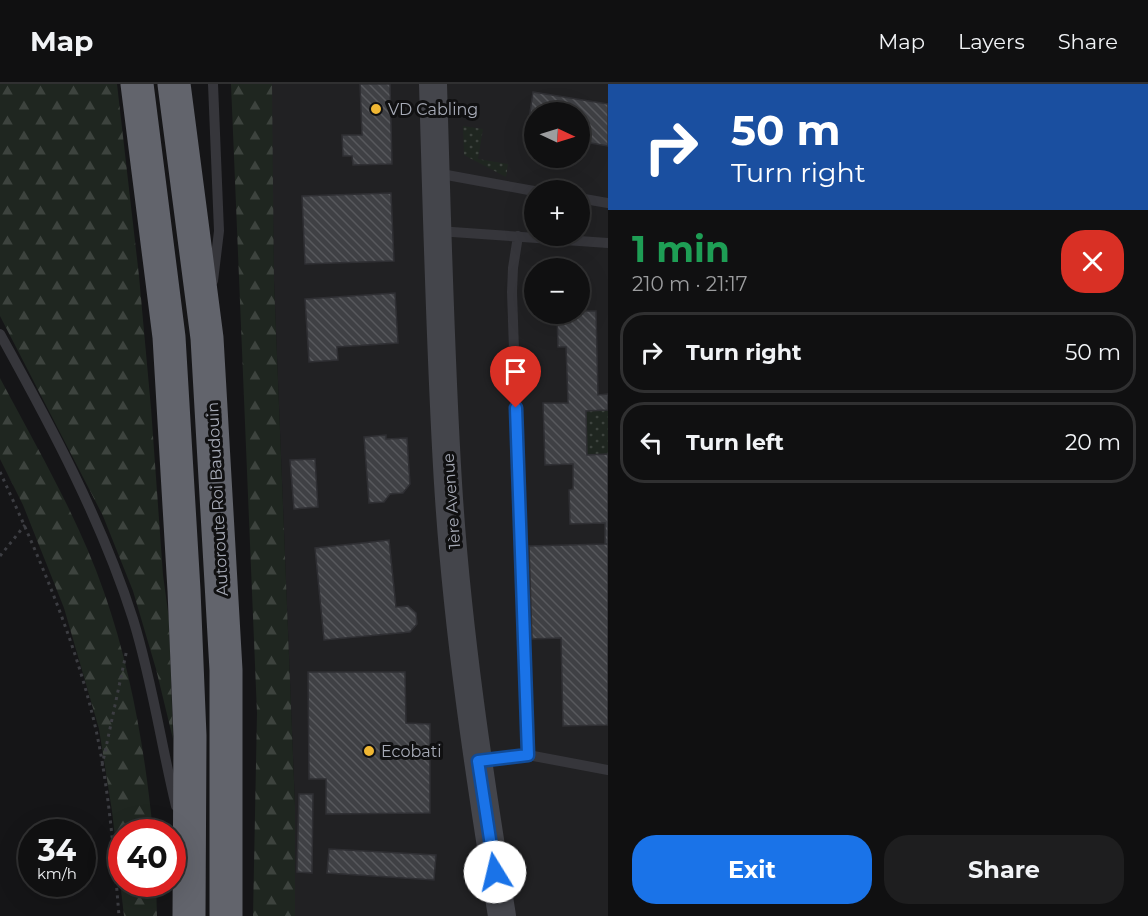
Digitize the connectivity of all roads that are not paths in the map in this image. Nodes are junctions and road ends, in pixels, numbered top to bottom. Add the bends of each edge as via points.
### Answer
1 (137, 84) edge
2 (174, 84) edge
3 (213, 84) edge
4 (433, 84) edge
5 (436, 173) junction
6 (524, 189) edge
7 (590, 200) edge
8 (608, 203) edge
9 (438, 231) junction
10 (518, 236) junction
11 (608, 243) edge
12 (0, 334) edge
13 (207, 338) junction
14 (528, 755) junction
15 (478, 761) junction
16 (608, 770) edge
17 (190, 866) junction
18 (189, 916) edge
19 (226, 916) edge
20 (502, 916) edge

1 - 17 highway via 169,337 190,736
2 - 13 highway, Autoroute Roi Baudouin
3 - 13 lane via 219,231
4 - 5 street, 1ère Avenue
5 - 6 lane
5 - 9 street, 1ère Avenue
7 - 8 lane
9 - 10 lane
9 - 15 street, 1ère Avenue via 448,485
10 - 11 lane
10 - 14 lane via 512,292
12 - 17 lane via 84,495 133,620
13 - 19 highway, Autoroute Roi Baudouin via 226,670
14 - 15 lane
14 - 16 lane
15 - 20 street, 1ère Avenue
17 - 18 highway

